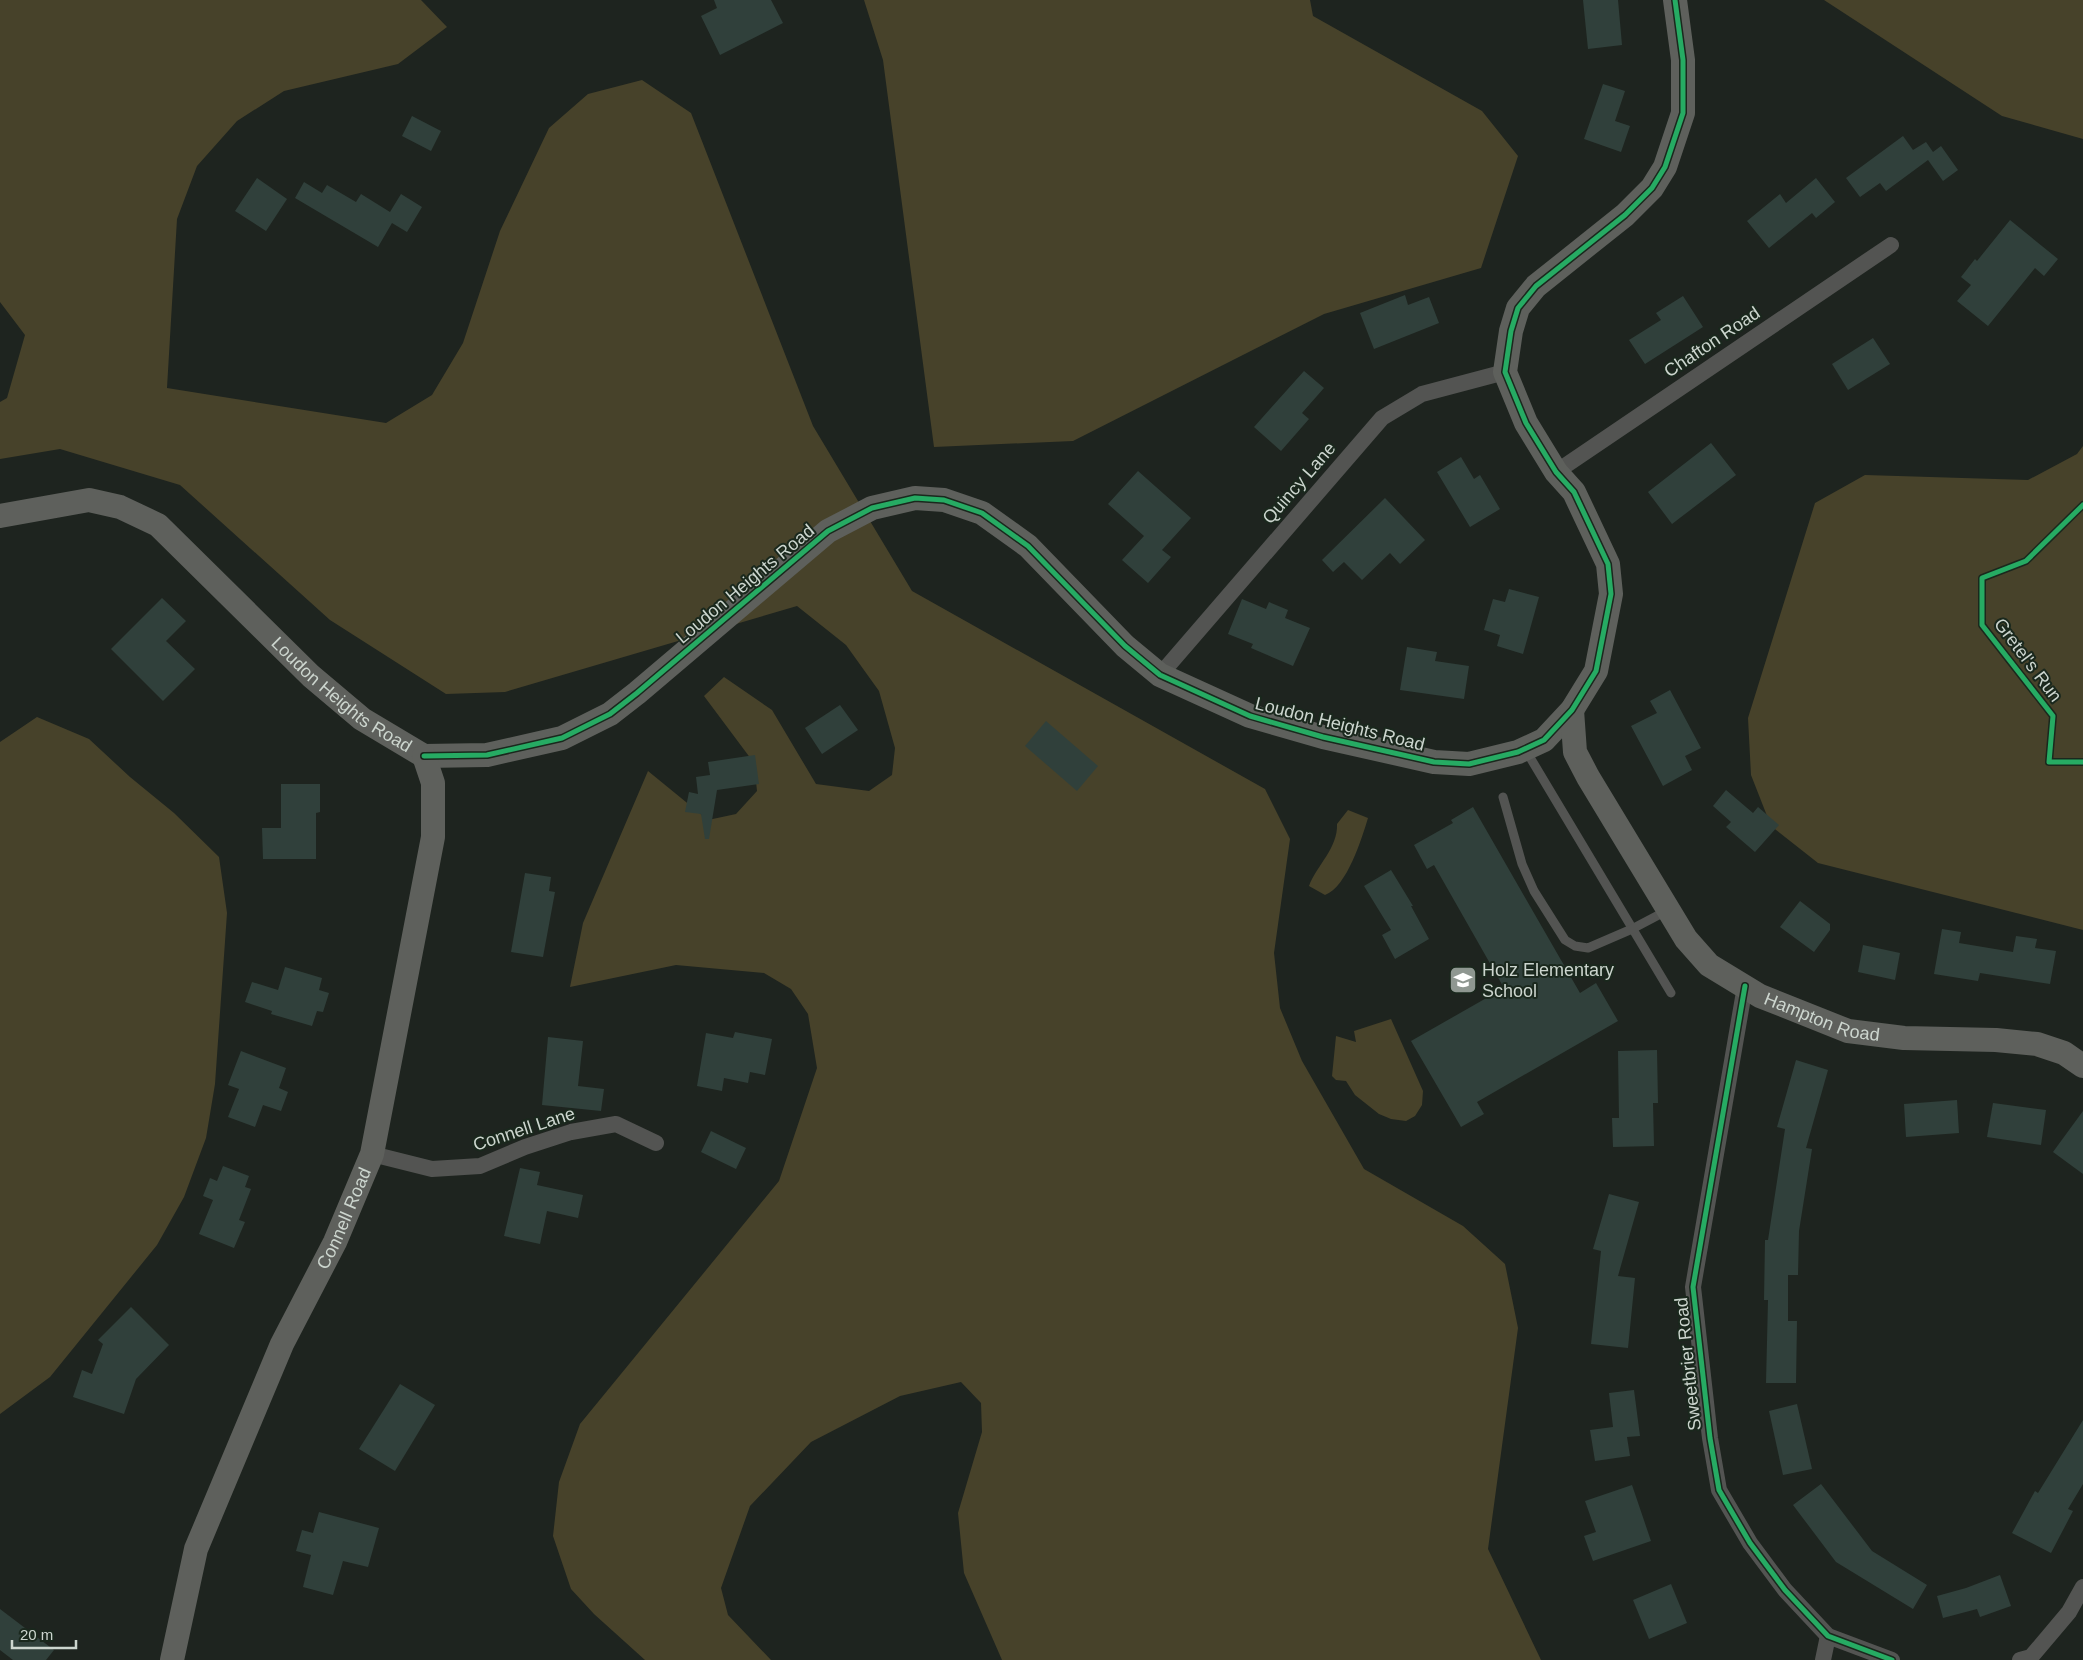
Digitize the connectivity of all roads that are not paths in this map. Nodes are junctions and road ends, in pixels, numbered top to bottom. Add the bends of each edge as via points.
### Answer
1 (1675, 0) edge
2 (1891, 245) dead end
3 (1506, 372) junction
4 (1556, 472) junction
5 (0, 516) edge
6 (1160, 675) junction
7 (1572, 710) junction
8 (1525, 749) junction
9 (424, 756) junction
10 (1503, 796) dead end
11 (1668, 910) junction
12 (1632, 929) junction
13 (1745, 986) junction
14 (1670, 993) dead end
15 (2083, 1066) edge
16 (656, 1143) dead end
17 (372, 1154) junction
18 (2083, 1588) edge
19 (1828, 1636) junction
20 (2027, 1659) edge
21 (172, 1660) edge
22 (1823, 1660) edge
23 (1892, 1660) edge

1 - 3 street, Loudon Heights Road via 1683,60 1684,113 1665,167 1652,188 1625,216 1536,286 1518,308 1510,331
2 - 4 street, Chafton Road
3 - 4 street, Loudon Heights Road via 1526,423
3 - 6 street, Quincy Lane via 1422,394 1382,418
4 - 7 street, Loudon Heights Road via 1574,492 1608,564 1611,594 1596,671
5 - 9 street, Loudon Heights Road via 89,500 120,507 158,525 311,676 362,719
6 - 8 street, Loudon Heights Road via 1250,716 1323,737 1434,762 1469,764
6 - 9 street, Loudon Heights Road via 1125,646 1028,546 982,513 944,500 915,498 872,508 828,531 610,714 562,738 543,743 487,755
7 - 8 street, Loudon Heights Road via 1544,740
7 - 11 street, Hampton Road via 1575,752
8 - 12 lane
9 - 17 street, Connell Road via 432,784 433,837
10 - 12 lane via 1522,864 1534,891 1565,940 1588,948
11 - 12 lane
11 - 13 street, Hampton Road via 1686,940 1709,965
12 - 14 lane
13 - 15 street, Hampton Road via 1760,996 1848,1031 1904,1038 2037,1044 2064,1053
13 - 19 street, Sweetbrier Road via 1693,1286 1710,1438 1719,1490 1750,1543 1785,1590
16 - 17 street, Connell Lane via 616,1124 571,1132 525,1146 480,1166 432,1169
17 - 21 street, Connell Road via 335,1242 282,1344 196,1549
18 - 20 street via 2069,1612
19 - 22 street
19 - 23 street, Sweetbrier Road

